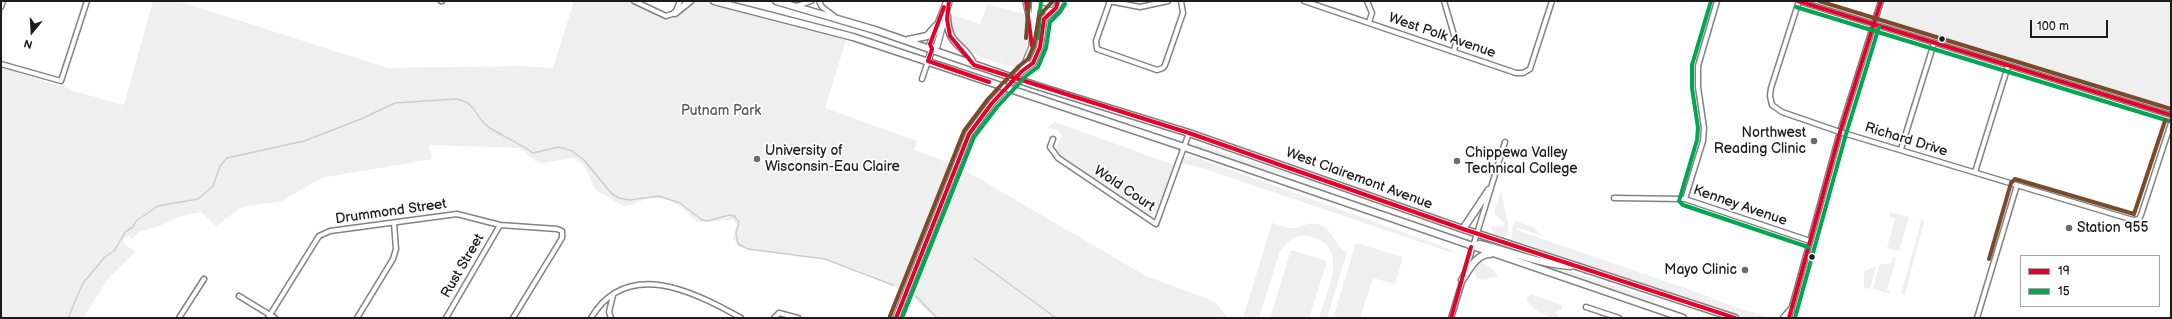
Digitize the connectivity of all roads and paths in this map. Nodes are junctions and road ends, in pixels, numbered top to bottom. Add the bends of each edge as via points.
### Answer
1 (3, 1) edge
2 (87, 1) edge
3 (634, 1) edge
4 (680, 1) edge
5 (690, 1) edge
6 (714, 1) edge
7 (776, 1) edge
8 (811, 1) edge
9 (819, 1) edge
10 (948, 1) edge
11 (1026, 1) edge
12 (1035, 1) edge
13 (1109, 1) edge
14 (1168, 1) edge
15 (1181, 1) edge
16 (1304, 1) edge
17 (1367, 1) edge
18 (1444, 1) edge
19 (1550, 1) edge
20 (1717, 1) edge
21 (1798, 1) edge
22 (1880, 1) edge
23 (1059, 2) edge
24 (797, 6) junction
25 (1, 7) edge
26 (1051, 12) junction
27 (675, 13) junction
28 (947, 16) junction
29 (836, 18) junction
30 (1369, 22) junction
31 (1873, 25) junction
32 (936, 26) junction
33 (1032, 36) junction
34 (906, 40) junction
35 (1934, 43) junction
36 (932, 49) junction
37 (1454, 51) junction
38 (928, 61) junction
39 (1, 64) edge
40 (974, 65) junction
41 (2008, 66) junction
42 (1022, 71) junction
43 (922, 79) dead end
44 (2171, 115) edge
45 (2171, 123) edge
46 (1840, 132) junction
47 (1189, 133) junction
48 (1053, 139) dead end
49 (1504, 142) dead end
50 (1184, 147) junction
51 (1901, 149) junction
52 (1975, 172) junction
53 (2017, 184) junction
54 (1489, 190) junction
55 (1614, 198) dead end
56 (1685, 199) junction
57 (394, 223) junction
58 (500, 225) junction
59 (1464, 229) junction
60 (1476, 233) junction
61 (1810, 242) junction
62 (1471, 247) junction
63 (1492, 254) junction
64 (1580, 266) junction
65 (204, 279) dead end
66 (1462, 280) junction
67 (613, 294) junction
68 (239, 296) dead end
69 (1586, 307) dead end
70 (1791, 310) junction
71 (269, 316) edge
72 (179, 318) edge
73 (275, 318) edge
74 (357, 318) edge
75 (446, 318) edge
76 (513, 318) edge
77 (591, 318) edge
78 (611, 318) edge
79 (741, 318) edge
80 (774, 318) edge
81 (798, 318) edge
82 (896, 318) edge
83 (1451, 318) edge
84 (1619, 318) edge
85 (1683, 318) edge
86 (1735, 318) edge
87 (1784, 318) edge
88 (1788, 318) edge
89 (1977, 318) edge

1 - 25 street
2 - 39 street via 61,82
3 - 27 street via 662,15 669,16
4 - 27 street
5 - 27 main road
6 - 38 main road, West Clairemont Avenue via 853,37
7 - 24 main road, West Clairemont Avenue
8 - 24 street
9 - 29 street via 822,7
10 - 28 main road
10 - 32 main road
11 - 33 main road
12 - 26 main road via 1043,10
12 - 33 main road
13 - 14 street via 1140,7
13 - 15 street via 1096,41 1097,49 1157,70 1165,65 1183,13
16 - 30 street, West Polk Avenue
17 - 30 street via 1372,13
18 - 37 street via 1456,42
19 - 37 street, West Polk Avenue via 1527,72 1516,73
20 - 56 street via 1698,66 1703,141
21 - 31 street
21 - 46 street, Richard Drive via 1771,88 1772,104 1782,112
22 - 31 street
23 - 26 main road
24 - 29 main road, West Clairemont Avenue
26 - 42 main road via 1043,23 1040,47 1035,58 1029,67
28 - 36 main road via 937,46
28 - 40 main road via 951,38 970,56
29 - 34 main road, West Clairemont Avenue
30 - 37 street, West Polk Avenue
31 - 35 street
31 - 46 street
32 - 34 main road via 926,36
32 - 36 main road via 930,44
33 - 42 main road via 1030,53
34 - 36 main road, West Clairemont Avenue
35 - 41 street
35 - 51 street
36 - 38 main road
36 - 40 main road, West Clairemont Avenue
38 - 43 street
38 - 50 main road, West Clairemont Avenue, bridge
40 - 47 main road, West Clairemont Avenue, bridge
41 - 44 street
41 - 52 street
42 - 82 main road via 985,111 962,147
45 - 53 street, Richard Drive via 2139,219 2133,220
46 - 51 street, Richard Drive
46 - 61 street
47 - 50 street, Wold Court
47 - 59 main road, West Clairemont Avenue
48 - 50 street, Wold Court via 1050,147 1058,158 1156,224
49 - 54 street
50 - 62 main road, West Clairemont Avenue
51 - 52 street, Richard Drive
52 - 53 street, Richard Drive
53 - 89 street
54 - 59 main road
54 - 60 street
55 - 56 street, Kenney Avenue
56 - 61 street, Kenney Avenue
57 - 58 street, Drummond Street via 457,214
57 - 71 street, Drummond Street via 330,231 319,236
57 - 74 street via 396,249 393,259
58 - 75 street, Rust Street
58 - 76 street, Drummond Street via 557,229 562,232 562,238
59 - 60 main road, West Clairemont Avenue
60 - 62 street
60 - 64 main road, West Clairemont Avenue
61 - 70 street
62 - 63 main road, West Clairemont Avenue
62 - 64 main road via 1479,244 1550,264
62 - 66 street
63 - 66 main road via 1478,257
63 - 85 main road, West Clairemont Avenue
64 - 86 main road, West Clairemont Avenue
65 - 72 street
66 - 83 street
67 - 77 street via 598,306
67 - 78 street via 610,304
67 - 79 street via 638,284 658,285 689,293
68 - 71 street
69 - 84 street
70 - 87 main road
70 - 88 street
71 - 73 street
80 - 81 street via 783,313

